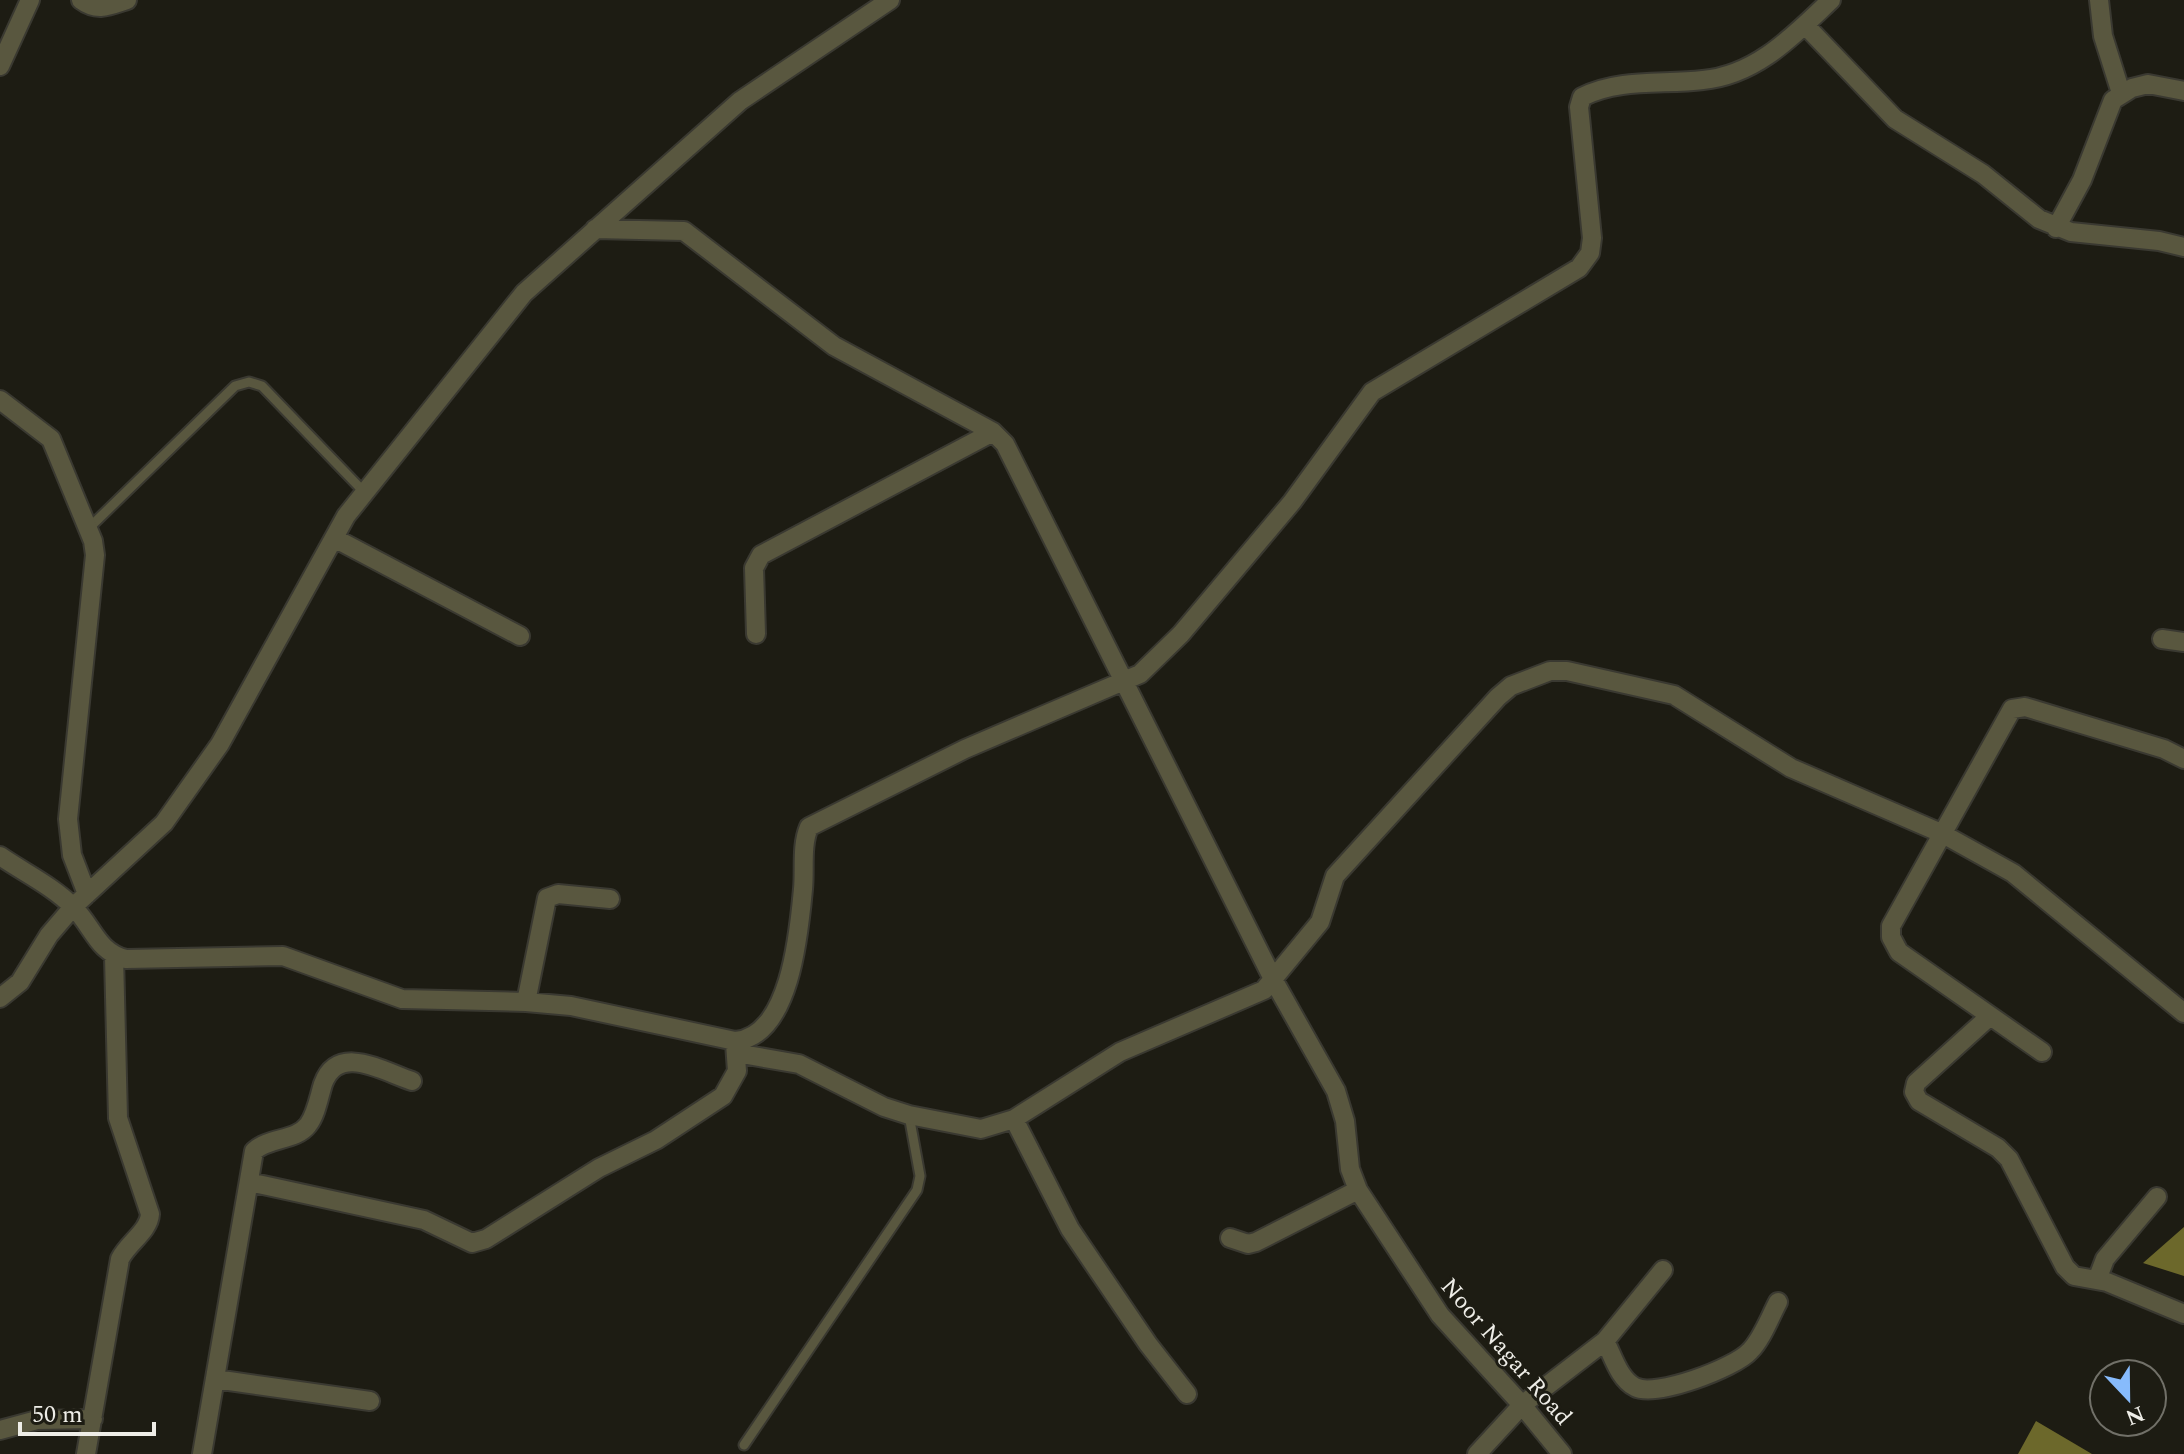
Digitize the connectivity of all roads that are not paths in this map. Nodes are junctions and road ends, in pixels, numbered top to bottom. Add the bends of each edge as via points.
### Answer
1 (30, 0) edge
2 (81, 0) edge
3 (127, 0) edge
4 (890, 0) edge
5 (1831, 0) edge
6 (2099, 0) edge
7 (1805, 25) junction
8 (0, 66) edge
9 (2184, 91) edge
10 (2121, 93) junction
11 (2056, 228) junction
12 (595, 229) junction
13 (2184, 247) edge
14 (0, 400) edge
15 (993, 432) junction
16 (365, 493) junction
17 (89, 528) junction
18 (334, 538) junction
19 (756, 634) dead end
20 (520, 636) dead end
21 (2162, 639) dead end
22 (2184, 642) edge
23 (1125, 683) junction
24 (2184, 759) edge
25 (1941, 833) junction
26 (0, 856) edge
27 (610, 899) dead end
28 (80, 901) junction
29 (114, 956) junction
30 (1274, 981) junction
31 (0, 998) edge
32 (526, 1002) junction
33 (2184, 1013) edge
34 (1990, 1016) junction
35 (735, 1047) junction
36 (2042, 1052) dead end
37 (412, 1081) dead end
38 (909, 1115) junction
39 (1014, 1119) junction
40 (249, 1182) junction
41 (1358, 1190) junction
42 (2157, 1197) dead end
43 (1230, 1238) dead end
44 (1663, 1270) dead end
45 (2097, 1280) junction
46 (1778, 1302) dead end
47 (2184, 1314) edge
48 (1605, 1341) junction
49 (215, 1379) junction
50 (1187, 1394) dead end
51 (370, 1401) dead end
52 (1522, 1405) junction
53 (93, 1419) junction
54 (0, 1430) edge
55 (744, 1445) dead end
56 (86, 1454) edge
57 (202, 1454) edge
58 (1477, 1454) edge
59 (1562, 1454) edge

1 - 8 street
2 - 3 street via 102,8
4 - 12 street via 740,101
5 - 7 street
6 - 10 street via 2103,36
7 - 11 street via 1895,119
7 - 23 street via 1778,51 1718,77 1643,82 1582,97 1592,238 1590,253 1579,268 1372,392 1292,502 1181,634
9 - 10 street via 2148,84
10 - 11 street via 2113,100 2082,180
11 - 13 street
12 - 15 street via 684,231 834,346
12 - 16 street via 524,293
14 - 17 street via 51,439
15 - 19 street via 761,555 754,568
15 - 23 street, Noor Nagar Road via 1005,444
16 - 17 lane via 262,386 249,382 235,386
16 - 18 street
17 - 28 street via 95,555 68,819
18 - 20 street
18 - 28 street via 202,770 146,843
21 - 22 street
23 - 30 street, Noor Nagar Road
23 - 35 street via 965,749 809,827 788,983 766,1029
24 - 25 street via 2025,707 2012,709
25 - 30 street via 1791,768 1663,690 1550,671 1511,686 1498,697 1335,876 1320,922
25 - 33 street via 2028,883
25 - 34 street via 1891,926 1891,937 1899,952
26 - 28 street
27 - 32 street via 558,894 547,898
28 - 29 street via 105,951
28 - 31 street via 49,935 20,982
29 - 32 street via 283,956 402,999
29 - 53 street via 118,1118 150,1214 149,1224 120,1259
30 - 39 street via 1254,996 1120,1052
30 - 41 street, Noor Nagar Road via 1336,1091
32 - 35 street via 571,1006
34 - 36 street
34 - 45 street via 1916,1083 1914,1092 1919,1101 2009,1159 2065,1267 2074,1276
35 - 38 street via 799,1064
35 - 40 street via 737,1071 723,1096 656,1140 472,1243 424,1220
37 - 40 street via 350,1060 339,1063 328,1071 308,1125 297,1134 265,1141 254,1151
38 - 39 street via 981,1129
38 - 55 lane via 920,1176 917,1190
39 - 50 street via 1070,1229
40 - 49 street
41 - 43 street via 1256,1242
41 - 52 street, Noor Nagar Road via 1440,1315
42 - 45 street via 2105,1259
44 - 48 street
45 - 47 street
46 - 48 street via 1751,1351 1668,1388 1636,1388 1624,1379
48 - 52 street
49 - 51 street
49 - 57 street
52 - 58 street
52 - 59 street, Noor Nagar Road
53 - 54 street via 37,1420
53 - 56 street

